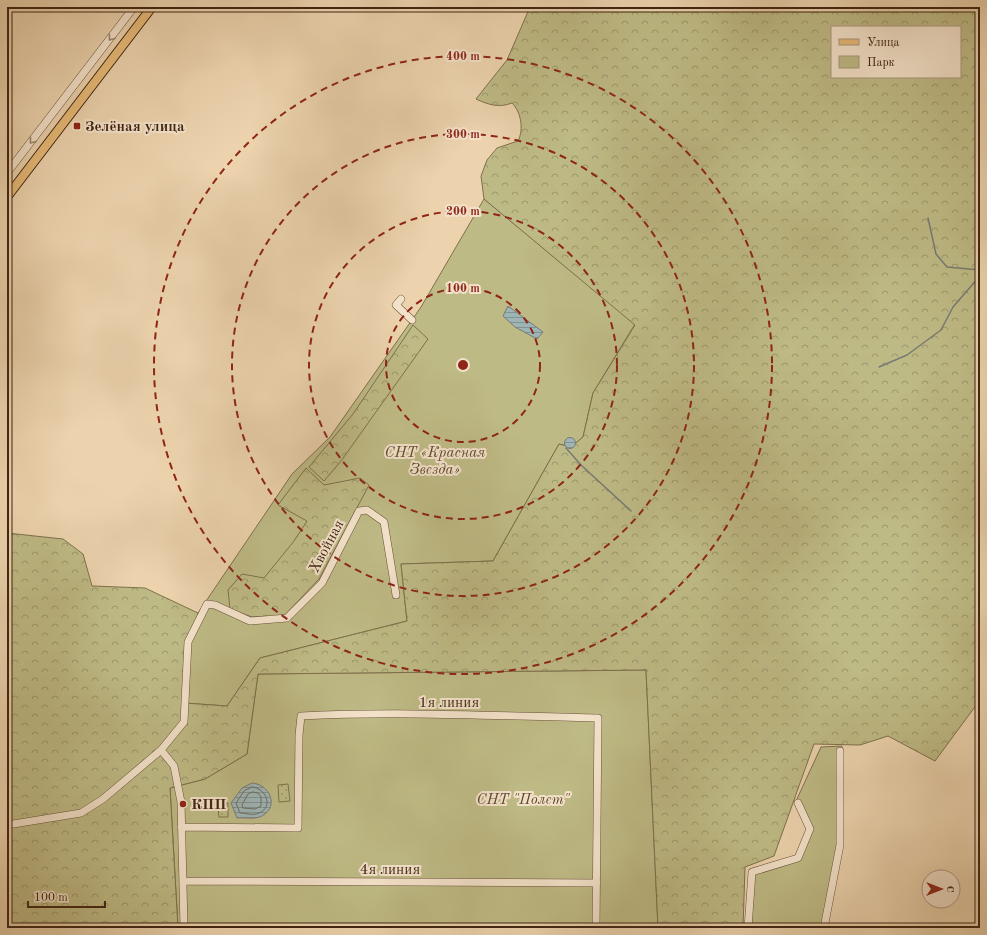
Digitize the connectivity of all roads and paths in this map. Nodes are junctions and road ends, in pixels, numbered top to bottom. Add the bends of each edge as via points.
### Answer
1 (134, 7) edge
2 (152, 7) edge
3 (7, 173) edge
4 (7, 197) edge
5 (401, 299) dead end
6 (412, 320) dead end
7 (396, 595) dead end
8 (161, 750) junction
9 (840, 751) dead end
10 (798, 803) dead end
11 (7, 825) edge
12 (181, 827) junction
13 (183, 881) junction
14 (597, 883) junction
15 (184, 928) edge
16 (596, 928) edge
17 (748, 928) edge
18 (824, 928) edge

1 -> 3 street
2 - 4 main road
5 - 6 street via 396,305
7 - 8 street, Хвойная via 384,522 367,510 359,512 322,583 286,618 250,621 215,605 207,604 188,642 184,722
8 - 11 street via 103,799 81,813
8 - 12 street via 174,766 181,802
9 - 18 street via 840,845
10 - 17 street via 810,829 798,858 752,872
12 - 13 street
12 - 14 street, 1я линия via 298,828 301,716 468,715 598,718
13 - 14 street, 4я линия
13 - 15 street
14 - 16 street

